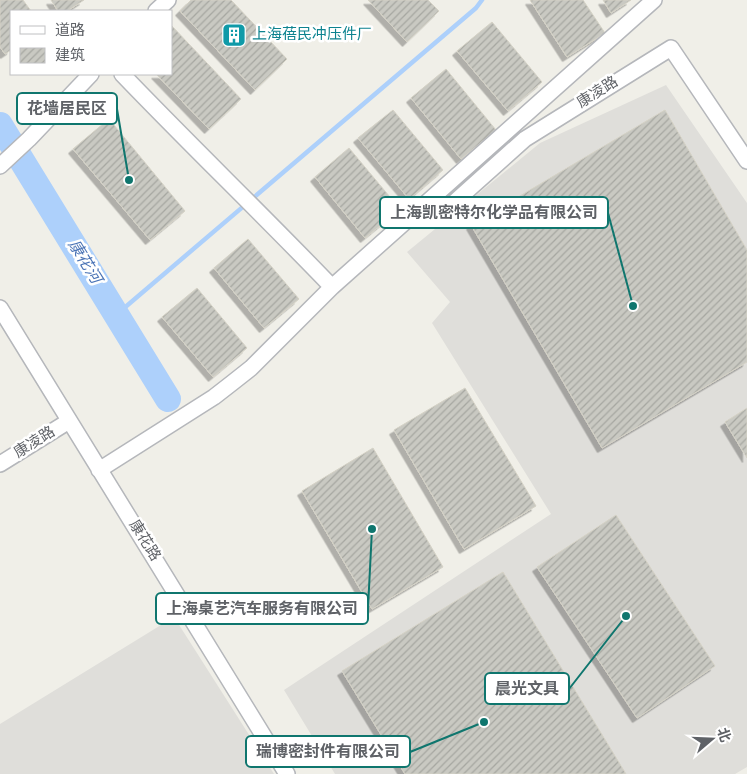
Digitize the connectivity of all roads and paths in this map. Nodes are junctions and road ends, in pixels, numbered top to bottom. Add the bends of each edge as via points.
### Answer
1 (168, 0) edge
2 (654, 0) edge
3 (157, 10) edge
4 (90, 75) edge
5 (123, 75) edge
6 (747, 161) edge
7 (3, 164) edge
8 (449, 206) dead end
9 (332, 287) junction
10 (0, 308) edge
11 (69, 421) junction
12 (0, 464) edge
13 (99, 470) junction
14 (288, 774) edge

1 - 3 street
2 - 9 street
4 - 7 street
5 - 9 street
6 - 8 street, 康凌路 via 671,48 525,139
9 - 13 street via 226,388
10 - 11 street, 康花路
11 - 12 street, 康凌路
11 - 13 street, 康花路
13 - 14 street, 康花路

